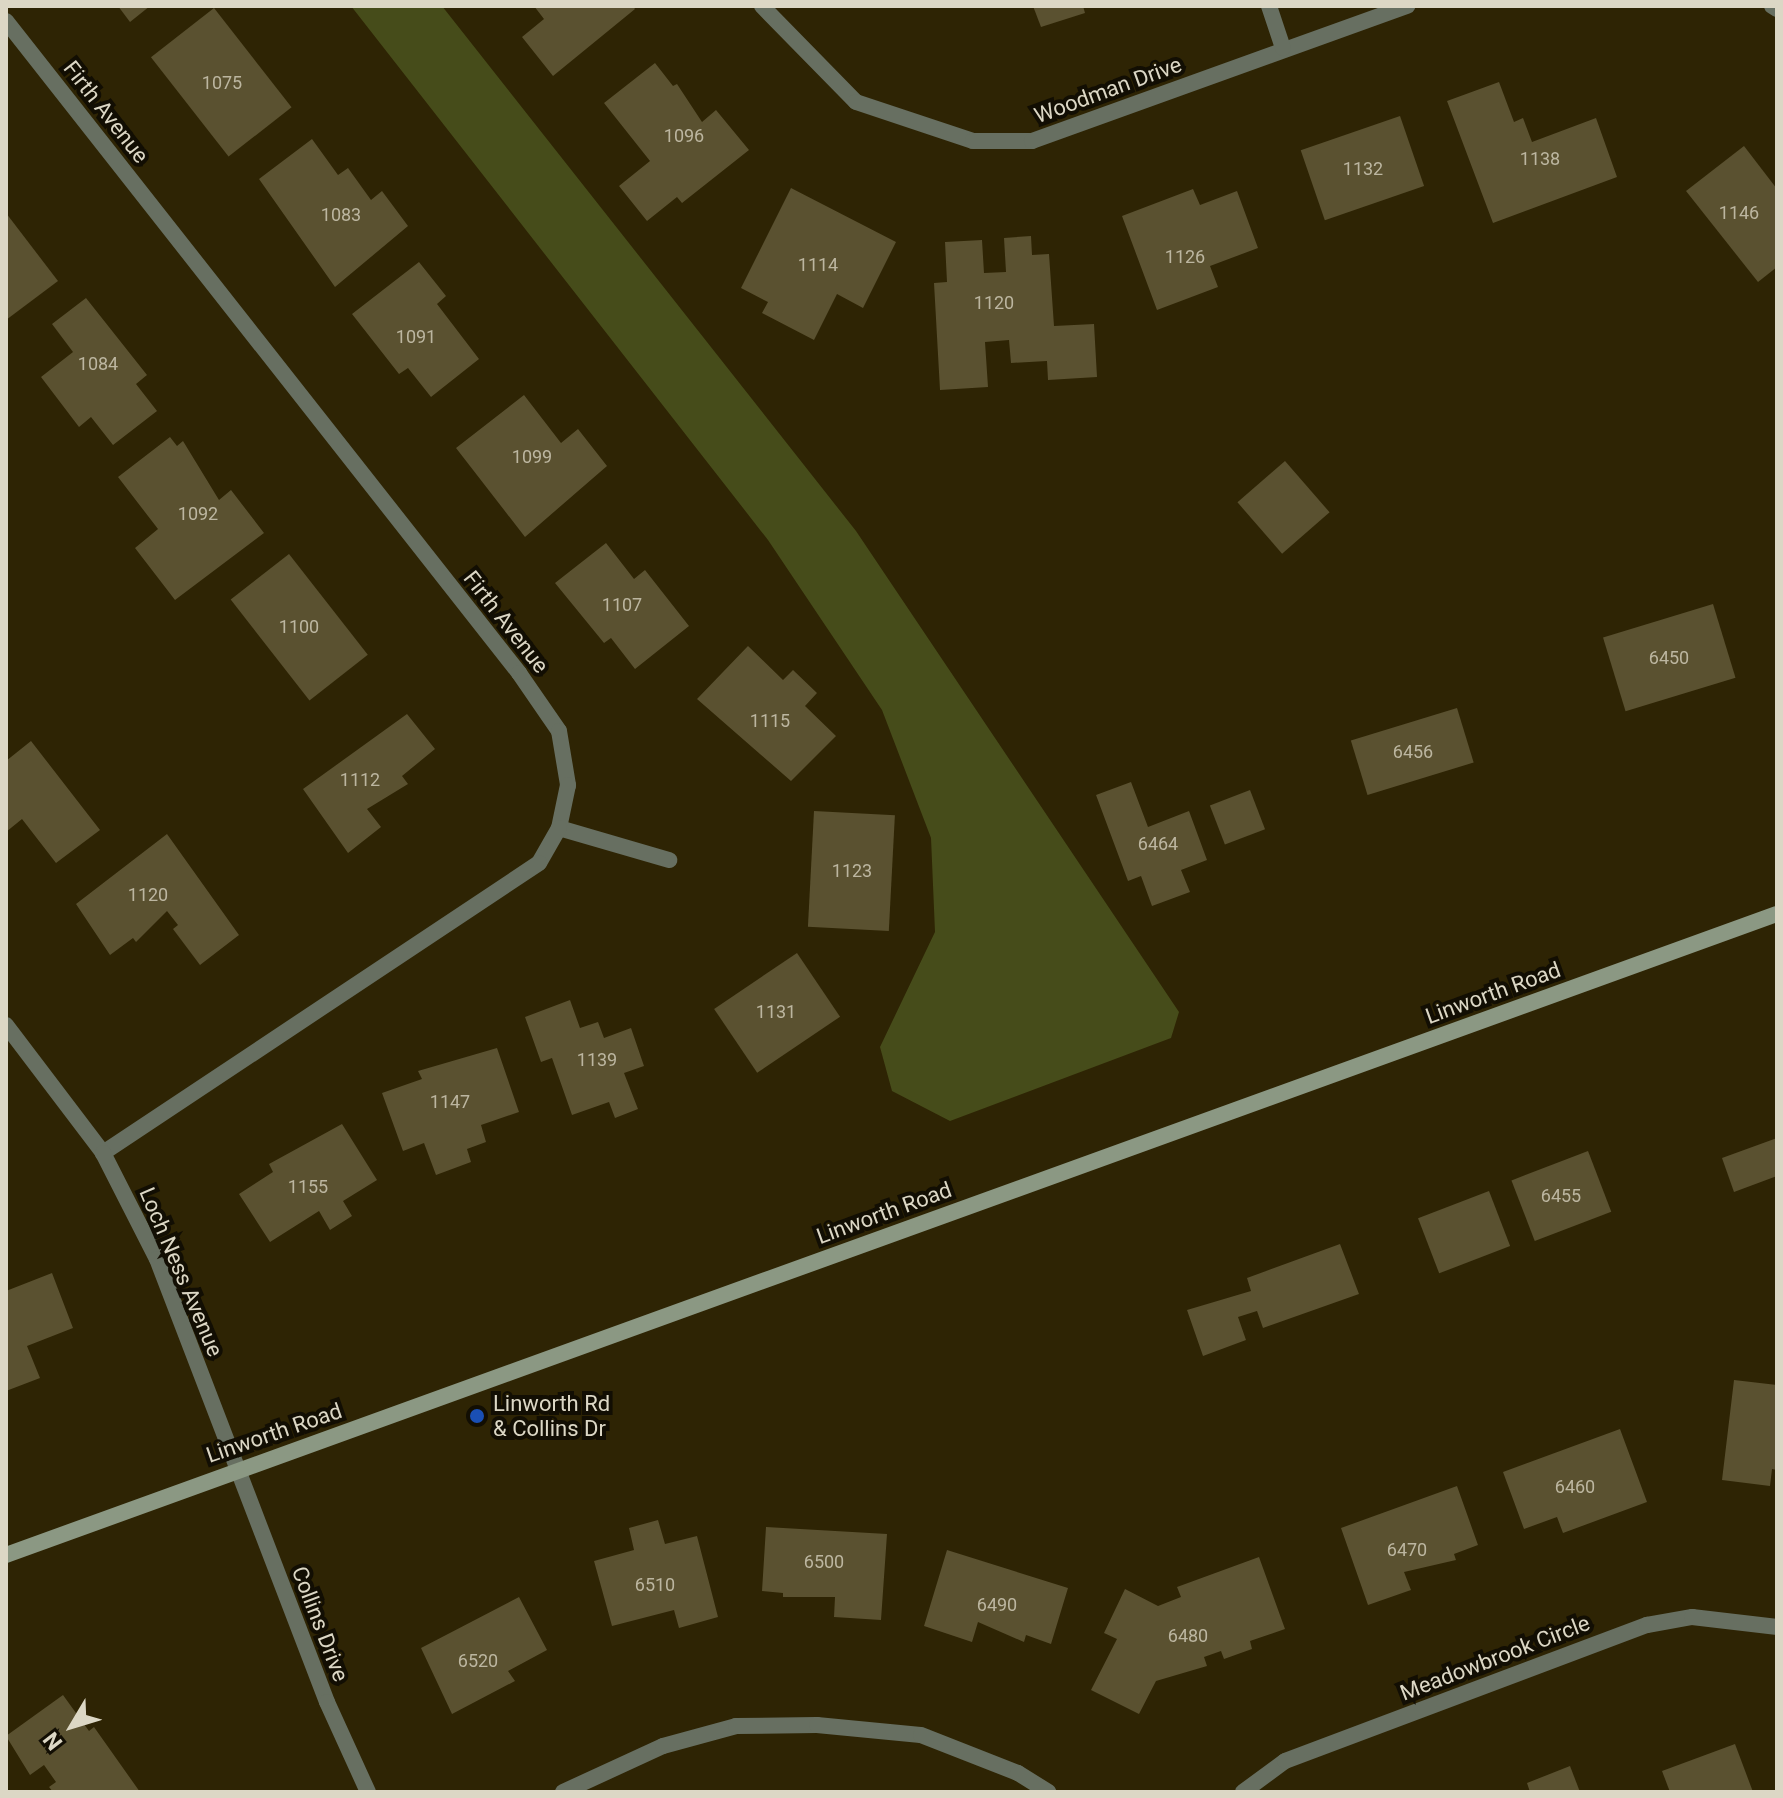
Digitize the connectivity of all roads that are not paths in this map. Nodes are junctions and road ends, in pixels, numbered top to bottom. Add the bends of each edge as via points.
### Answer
1 (762, 6) edge
2 (1269, 6) edge
3 (1407, 6) edge
4 (6, 21) edge
5 (1283, 48) junction
6 (559, 828) junction
7 (669, 860) dead end
8 (1777, 914) edge
9 (6, 1025) edge
10 (103, 1153) junction
11 (237, 1470) junction
12 (6, 1555) edge
13 (1777, 1627) edge
14 (368, 1792) edge
15 (563, 1792) edge
16 (1049, 1792) edge
17 (1243, 1792) edge

1 - 5 street, Woodman Drive via 856,102 973,141 1032,141
2 - 5 street
3 - 5 street, Woodman Drive
4 - 6 street, Firth Avenue via 509,660 559,731 568,785
6 - 7 street
6 - 10 street, Firth Avenue via 539,863
8 - 11 main road, Linworth Road
9 - 10 street, Loch Ness Avenue
10 - 11 street, Loch Ness Avenue via 157,1259
11 - 12 main road, Linworth Road
11 - 14 street, Collins Drive via 327,1702
13 - 17 street, Meadowbrook Circle via 1692,1617 1647,1625 1285,1761
15 - 16 street via 663,1746 736,1726 790,1725 921,1735 1018,1773

